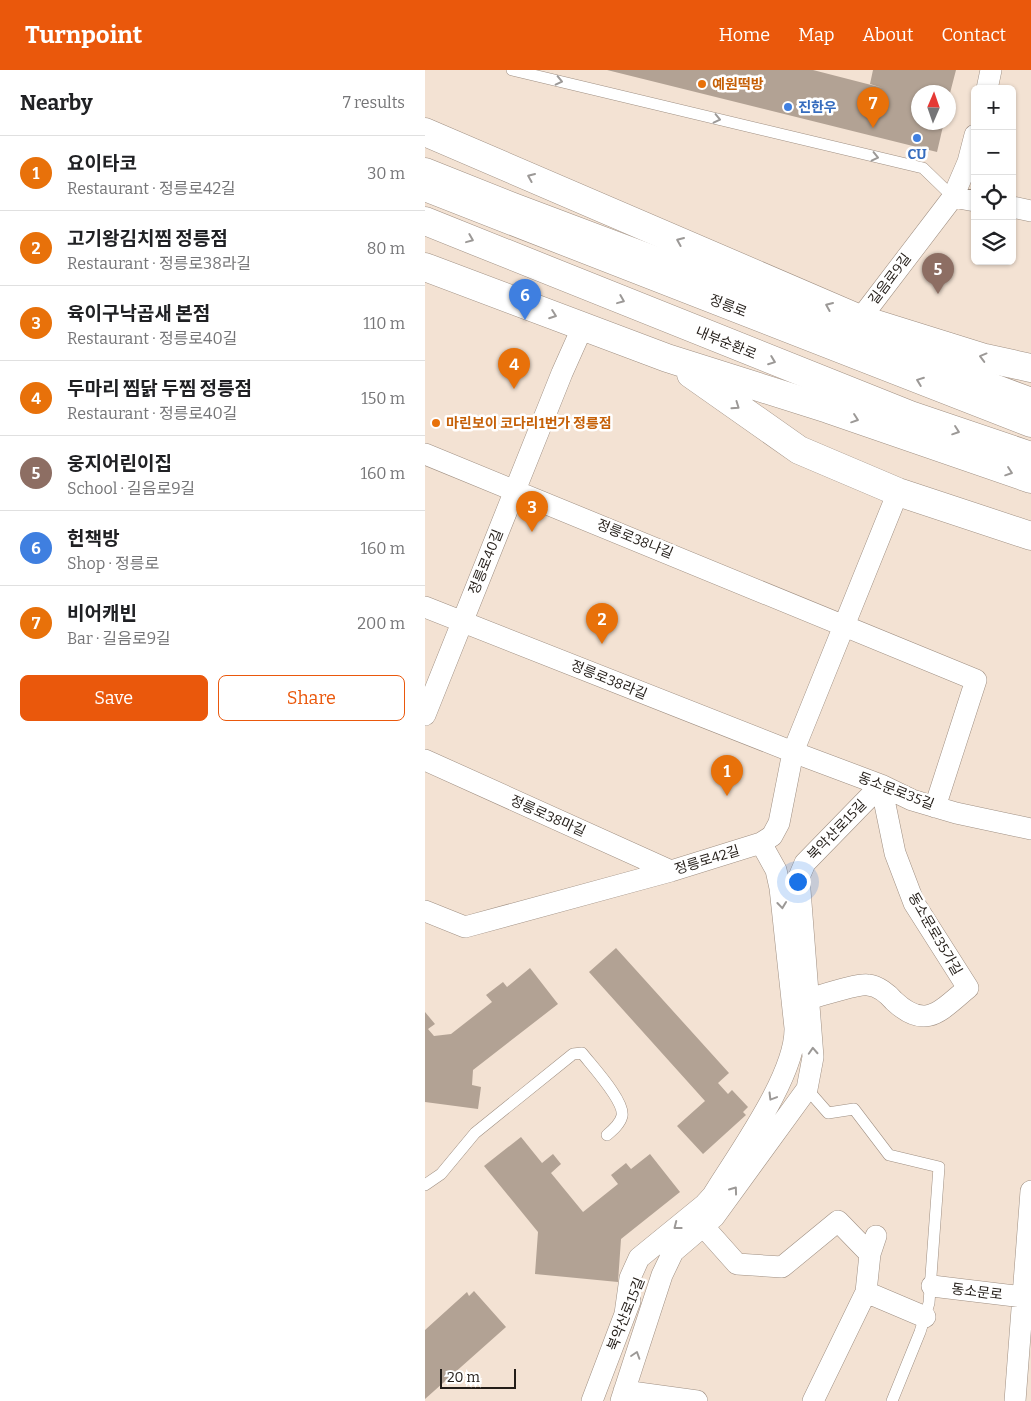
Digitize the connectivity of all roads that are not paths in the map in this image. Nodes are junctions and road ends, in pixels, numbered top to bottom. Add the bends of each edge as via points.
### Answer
1 (512, 70) edge
2 (991, 70) edge
3 (988, 85) edge
4 (425, 132) edge
5 (971, 150) edge
6 (425, 172) edge
7 (425, 187) edge
8 (953, 197) junction
9 (971, 200) edge
10 (1016, 208) edge
11 (1031, 211) edge
12 (425, 221) edge
13 (425, 267) edge
14 (860, 319) junction
15 (583, 326) junction
16 (667, 358) junction
17 (1031, 368) edge
18 (1031, 402) edge
19 (828, 409) junction
20 (1031, 423) edge
21 (425, 454) edge
22 (1031, 456) edge
23 (1031, 479) edge
24 (515, 489) junction
25 (898, 492) junction
26 (1031, 520) edge
27 (1031, 536) edge
28 (425, 607) edge
29 (462, 622) junction
30 (845, 625) junction
31 (425, 715) edge
32 (793, 752) junction
33 (425, 760) edge
34 (881, 785) junction
35 (935, 807) junction
36 (1031, 830) edge
37 (761, 843) junction
38 (671, 871) junction
39 (425, 911) edge
40 (808, 999) junction
41 (807, 1088) junction
42 (607, 1135) dead end
43 (425, 1185) edge
44 (1031, 1191) edge
45 (704, 1227) junction
46 (681, 1244) junction
47 (932, 1286) junction
48 (866, 1292) junction
49 (1023, 1297) junction
50 (625, 1314) junction
51 (925, 1316) junction
52 (622, 1396) edge
53 (592, 1401) edge
54 (697, 1401) edge
55 (813, 1401) edge
56 (892, 1401) edge
57 (1015, 1401) edge

1 -> 8 lane via 923,168
2 - 3 street
14 -> 4 main road
5 - 8 street, 길음로9길
6 - 18 main road
20 -> 7 main road, 정릉로
8 - 9 street
8 - 14 street, 길음로9길
10 - 11 street
12 -> 22 main road, 내부순환로 via 910,415
13 -> 15 main road
17 -> 14 main road via 985,358
15 - 16 main road
15 - 24 street, 정릉로40길
16 - 19 main road
16 -> 25 main road via 799,450
19 -> 23 main road
19 - 26 main road via 802,413 794,419 792,428 798,438
21 - 24 street, 정릉로38나길
24 - 29 street, 정릉로40길
24 - 30 street, 정릉로38나길
25 - 27 main road
25 - 30 street, 정릉로42길
28 - 29 street, 정릉로38라길
29 - 31 street, 정릉로40길
29 - 32 street, 정릉로38라길
30 - 32 street, 정릉로42길
30 - 35 street via 976,680
32 - 34 street, 동소문로35길
32 - 37 street, 정릉로42길 via 779,823 772,836
33 - 38 street, 정릉로38마길
34 - 35 street, 동소문로35길
34 - 40 street, 북악산로15길 via 800,872
34 - 40 street, 동소문로35가길 via 895,853 914,902 968,988 940,1012 922,1018 907,1012 886,993 868,984
35 - 36 street, 동소문로35길
37 - 38 street, 정릉로42길
37 -> 50 street via 776,870 780,888 795,1042 782,1080 709,1200 639,1258 630,1278
38 - 39 street, 정릉로42길 via 465,927
41 -> 40 street, 북악산로15길 via 813,1057
45 -> 41 street, 북악산로15길
41 - 47 lane via 828,1113 854,1109 889,1155 939,1167
42 - 43 lane via 622,1116 620,1103 582,1053 573,1054 475,1133 441,1174
44 - 49 street
45 - 46 street, 북악산로15길
45 - 48 street via 737,1264 782,1267 838,1221 873,1245
46 - 50 street, 북악산로15길 via 654,1260 643,1271
52 -> 46 street, 북악산로15길 via 662,1275 673,1252
47 - 49 street, 동소문로
47 - 51 lane
48 - 51 street
48 - 55 street
49 - 57 street
50 - 53 street, 북악산로15길
51 - 56 lane
52 - 54 street, 북악산로15길

